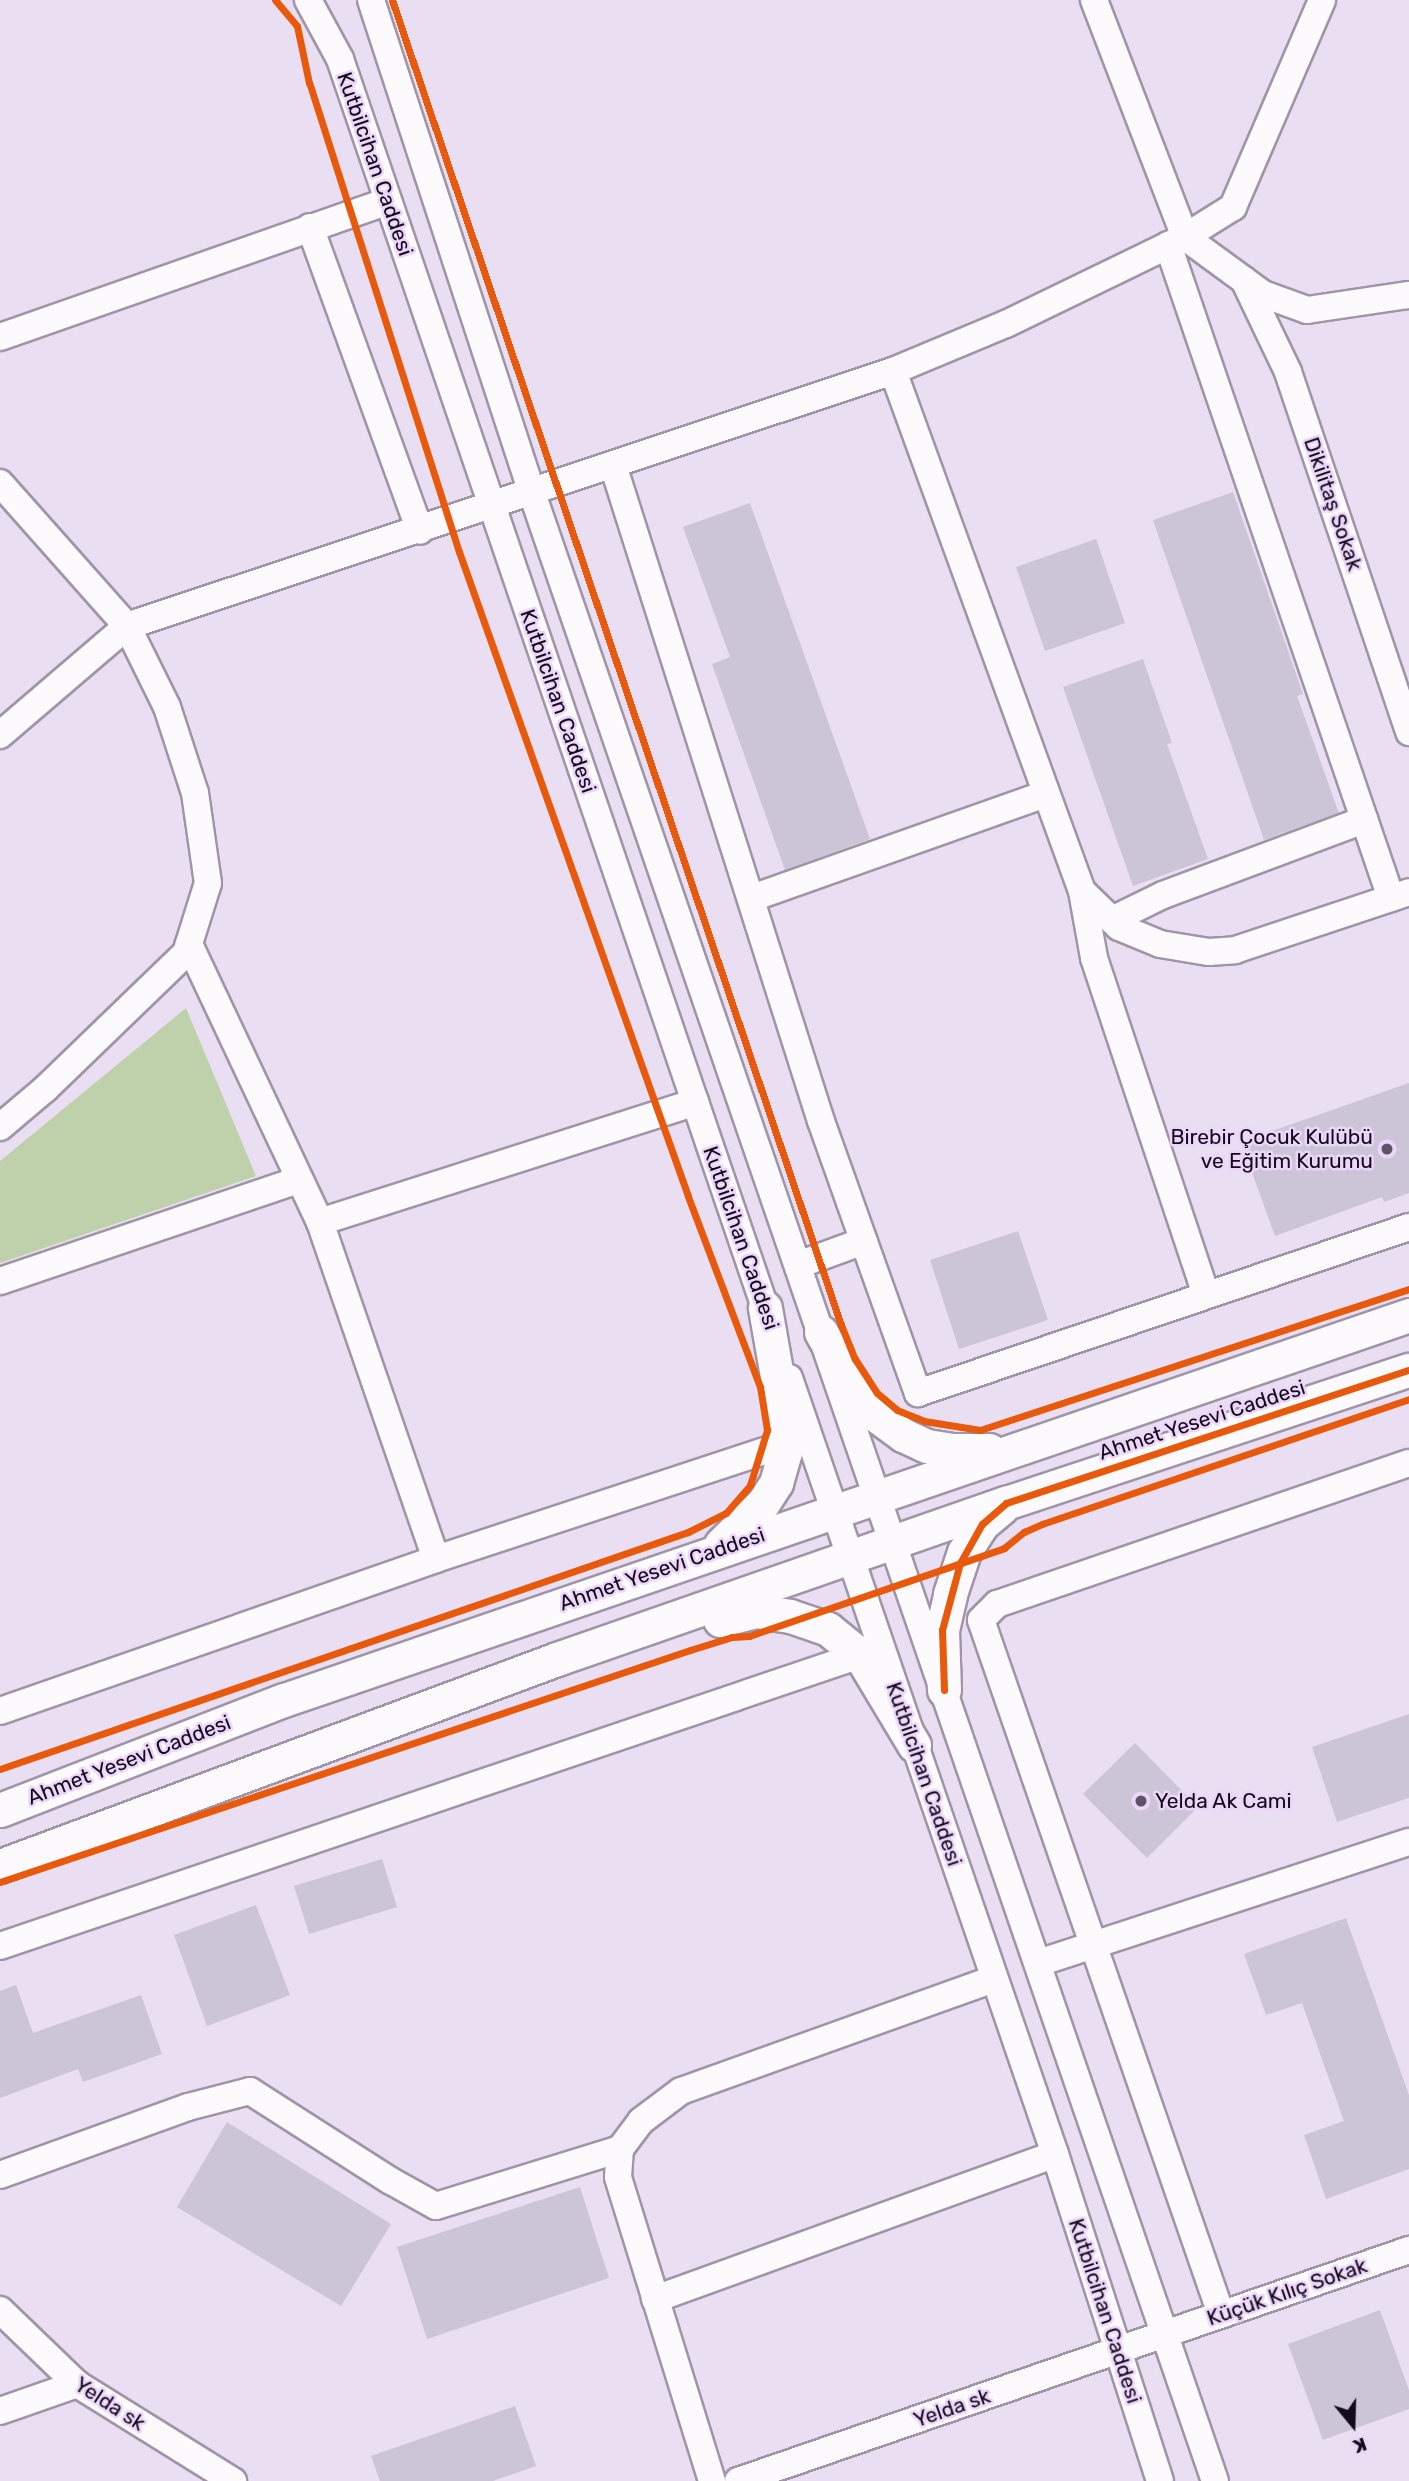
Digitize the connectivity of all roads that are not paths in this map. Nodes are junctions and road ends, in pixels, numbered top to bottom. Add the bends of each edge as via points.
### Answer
1 (308, 0) edge
2 (371, 0) edge
3 (1094, 0) edge
4 (1322, 0) edge
5 (388, 201) junction
6 (310, 227) junction
7 (1176, 241) junction
8 (1244, 280) junction
9 (1409, 295) edge
10 (0, 337) edge
11 (893, 371) junction
12 (613, 465) junction
13 (0, 483) edge
14 (532, 493) junction
15 (491, 507) junction
16 (420, 531) junction
17 (127, 626) junction
18 (1409, 733) edge
19 (0, 735) edge
20 (1046, 794) junction
21 (1364, 820) junction
22 (1082, 891) junction
23 (1400, 895) edge
24 (752, 898) junction
25 (1112, 920) junction
26 (189, 944) junction
27 (695, 1102) junction
28 (0, 1127) edge
29 (299, 1180) junction
30 (320, 1222) junction
31 (1409, 1227) edge
32 (864, 1241) junction
33 (798, 1265) junction
34 (0, 1281) edge
35 (1206, 1294) junction
36 (765, 1308) junction
37 (1409, 1315) edge
38 (821, 1332) junction
39 (1409, 1370) edge
40 (785, 1444) junction
41 (1016, 1449) junction
42 (1409, 1463) edge
43 (877, 1495) junction
44 (1006, 1503) junction
45 (833, 1509) junction
46 (893, 1541) junction
47 (713, 1551) junction
48 (851, 1557) junction
49 (436, 1559) junction
50 (860, 1655) junction
51 (558, 1659) junction
52 (944, 1690) junction
53 (0, 1711) edge
54 (914, 1745) junction
55 (0, 1810) edge
56 (1409, 1842) edge
57 (0, 1866) edge
58 (1094, 1944) junction
59 (0, 1946) edge
60 (1038, 1963) junction
61 (993, 1979) junction
62 (620, 2149) junction
63 (1055, 2154) junction
64 (0, 2175) edge
65 (1409, 2250) edge
66 (655, 2299) junction
67 (0, 2310) edge
68 (1221, 2314) junction
69 (1164, 2333) junction
70 (1118, 2352) junction
71 (77, 2384) junction
72 (0, 2411) edge
73 (233, 2481) edge
74 (712, 2481) edge
75 (738, 2481) edge
76 (1160, 2481) edge
77 (1215, 2481) edge

1 - 5 street, Kutbilcihan Caddesi via 340,59
2 - 14 street, Kutbilcihan Caddesi
3 - 7 street
4 - 7 street via 1233,207
5 - 6 street
5 - 15 street, Kutbilcihan Caddesi
6 - 10 street
6 - 16 street
7 - 8 street
7 - 11 street via 1006,324
7 - 21 street
8 - 9 street via 1263,294 1307,310
8 - 18 street, Dikilitaş Sokak via 1288,372
11 - 12 street
11 - 20 street
12 - 14 street
12 - 24 street
13 - 17 street
14 - 15 street
14 - 33 street, Kutbilcihan Caddesi
15 - 16 street
15 - 27 street, Kutbilcihan Caddesi
16 - 17 street
17 - 19 street
17 - 26 street via 167,708 195,793 208,883
20 - 22 street
20 - 24 street
21 - 23 street
21 - 25 street via 1163,895
22 - 25 street
22 - 35 street via 1094,958
23 - 25 street via 1235,950 1209,952 1160,944
24 - 32 street via 821,1121
26 - 28 street via 186,953
26 - 29 street
27 - 30 street
27 - 36 street, Kutbilcihan Caddesi
29 - 30 street
29 - 34 street
30 - 49 street
31 - 35 street
32 - 33 street
32 - 35 street via 918,1392
33 - 38 street, Kutbilcihan Caddesi
36 - 40 main road
36 - 45 street, Kutbilcihan Caddesi
37 - 41 main road, Ahmet Yesevi Caddesi
38 - 41 main road via 857,1395 903,1435 953,1451
38 - 43 street, Kutbilcihan Caddesi
39 - 44 main road, Ahmet Yesevi Caddesi
40 - 47 main road via 776,1483 763,1503
40 - 49 street
41 - 43 main road, Ahmet Yesevi Caddesi
42 - 58 street via 997,1604 981,1620
43 - 45 main road, Ahmet Yesevi Caddesi
43 - 46 street, Kutbilcihan Caddesi
44 - 46 main road, Ahmet Yesevi Caddesi
44 - 52 main road via 982,1524 964,1552 953,1584 942,1630
45 - 47 main road, Ahmet Yesevi Caddesi
45 - 48 street, Kutbilcihan Caddesi
46 - 48 main road, Ahmet Yesevi Caddesi
46 - 52 street, Kutbilcihan Caddesi
47 - 55 main road, Ahmet Yesevi Caddesi via 284,1700
48 - 51 main road, Ahmet Yesevi Caddesi
48 - 54 street, Kutbilcihan Caddesi
49 - 53 street
50 - 51 main road via 828,1629 790,1616 755,1611
50 - 54 main road
50 - 59 street
51 - 57 main road, Ahmet Yesevi Caddesi
52 - 60 street, Kutbilcihan Caddesi
54 - 61 street, Kutbilcihan Caddesi
56 - 58 street
58 - 60 street
58 - 68 street
60 - 69 street, Kutbilcihan Caddesi
61 - 62 street via 681,2091 641,2122
61 - 63 street, Kutbilcihan Caddesi
62 - 64 street via 436,2206 250,2091 188,2107
62 - 66 street via 618,2177
63 - 66 street
63 - 70 street, Kutbilcihan Caddesi
65 - 68 street, Küçük Kılıç Sokak
66 - 74 street
67 - 71 street, Yelda sk
68 - 69 street, Küçük Kılıç Sokak
69 - 70 street, Yelda sk
69 - 77 street, Kutbilcihan Caddesi
70 - 75 street, Yelda sk
70 - 76 street, Kutbilcihan Caddesi
71 - 72 street
71 - 73 street, Yelda sk

